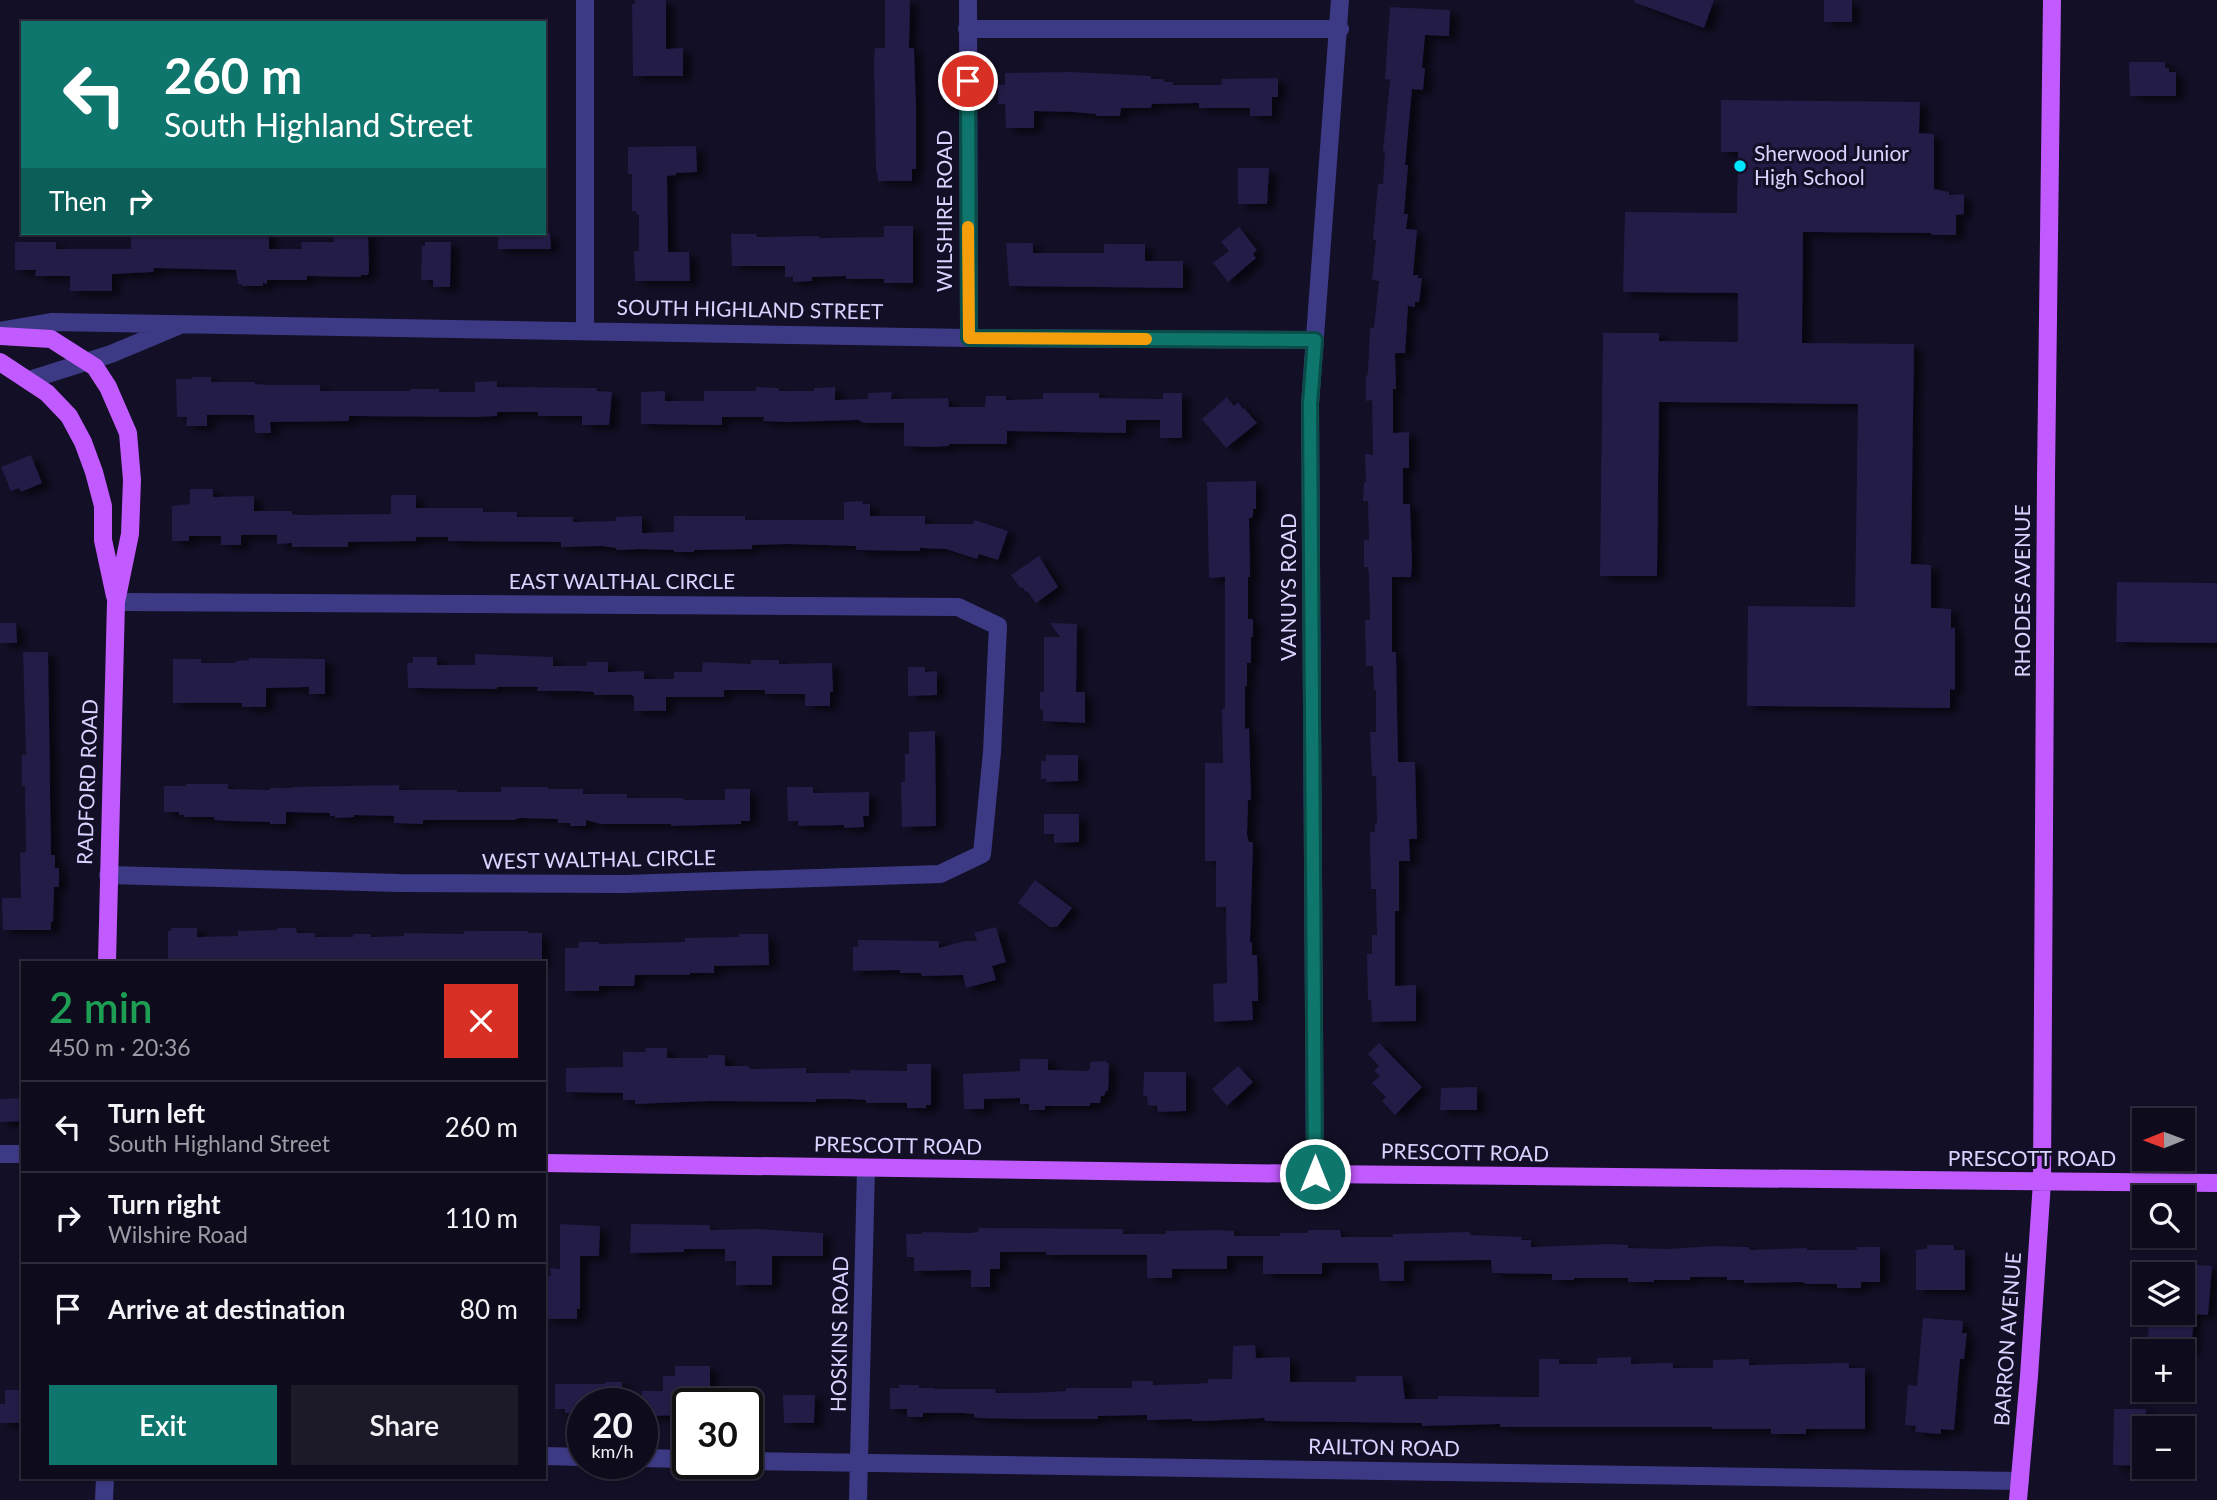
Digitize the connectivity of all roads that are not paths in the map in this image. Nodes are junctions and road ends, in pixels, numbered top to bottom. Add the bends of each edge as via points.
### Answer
1 (585, 0) edge
2 (968, 0) edge
3 (1340, 0) edge
4 (2052, 0) edge
5 (967, 29) junction
6 (1340, 29) junction
7 (185, 324) junction
8 (585, 330) junction
9 (0, 331) edge
10 (0, 336) edge
11 (969, 338) junction
12 (1315, 340) junction
13 (87, 361) junction
14 (0, 362) edge
15 (29, 380) junction
16 (116, 602) junction
17 (992, 752) joint
18 (108, 875) junction
19 (107, 961) edge
20 (0, 1154) edge
21 (21, 1154) edge
22 (546, 1163) edge
23 (866, 1168) junction
24 (1315, 1174) junction
25 (2042, 1182) junction
26 (2217, 1183) edge
27 (546, 1456) edge
28 (567, 1457) edge
29 (763, 1461) edge
30 (860, 1463) junction
31 (105, 1479) edge
32 (2020, 1481) junction
33 (104, 1500) edge
34 (858, 1500) edge
35 (2018, 1500) edge

1 - 8 street
2 - 5 street, WILSHIRE ROAD
3 - 6 street, VANUYS ROAD
4 - 25 main road, RHODES AVENUE
5 - 6 street
5 - 11 street, WILSHIRE ROAD
6 - 12 street, VANUYS ROAD
7 - 8 street, SOUTH HIGHLAND STREET
7 - 9 street, SOUTH HIGHLAND STREET via 51,322
7 - 13 street, SOUTH HIGHLAND STREET
8 - 11 street, SOUTH HIGHLAND STREET
10 - 13 main road, RADFORD ROAD via 51,339
11 - 12 street, SOUTH HIGHLAND STREET
12 - 24 street, VANUYS ROAD via 1310,404
13 - 15 street, SOUTH HIGHLAND STREET
13 - 16 main road, RADFORD ROAD via 108,387 128,433 130,534
14 - 15 main road, RADFORD ROAD
15 - 16 main road, RADFORD ROAD via 69,416 83,442 103,506 103,540
16 - 17 street, EAST WALTHAL CIRCLE via 958,607 998,626
16 - 18 main road, RADFORD ROAD
17 - 18 street, WEST WALTHAL CIRCLE via 982,854 940,874 624,884
18 - 19 main road, RADFORD ROAD
20 - 21 street
22 - 23 main road, PRESCOTT ROAD
23 - 24 main road, PRESCOTT ROAD
23 - 30 street, HOSKINS ROAD
24 - 25 main road, PRESCOTT ROAD
25 - 26 main road, PRESCOTT ROAD
25 - 32 main road, BARRON AVENUE
27 - 28 street
29 - 30 street, RAILTON ROAD
30 - 32 street, RAILTON ROAD
30 - 34 street, HOSKINS ROAD
31 - 33 street
32 - 35 main road, BARRON AVENUE

